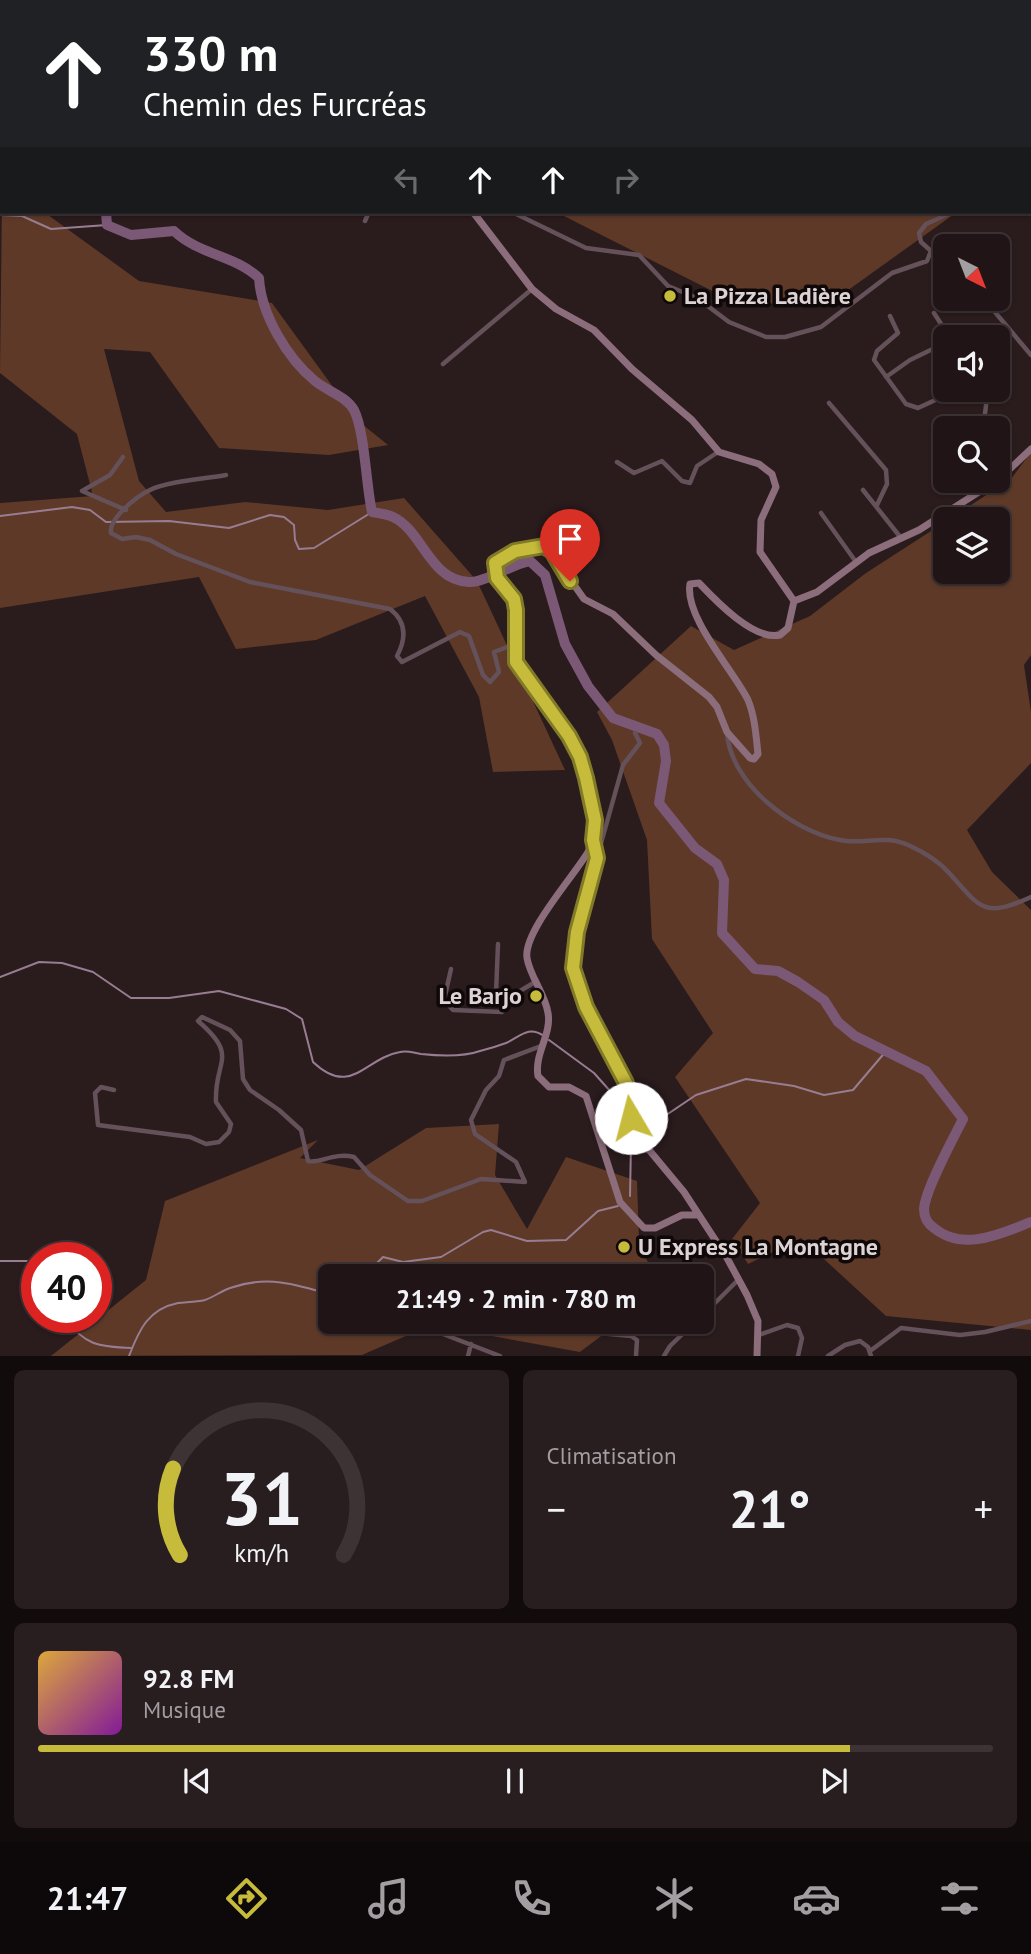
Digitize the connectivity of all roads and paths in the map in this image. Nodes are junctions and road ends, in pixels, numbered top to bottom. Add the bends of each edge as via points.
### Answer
1 (406, 0) edge
2 (420, 0) edge
3 (368, 214) edge
4 (475, 214) edge
5 (516, 214) edge
6 (948, 214) edge
7 (366, 221) dead end
8 (531, 289) junction
9 (995, 312) edge
10 (934, 313) dead end
11 (890, 316) dead end
12 (942, 325) edge
13 (933, 349) edge
14 (1031, 355) edge
15 (443, 364) dead end
16 (886, 377) junction
17 (933, 400) edge
18 (829, 402) dead end
19 (1031, 449) edge
20 (719, 452) junction
21 (122, 457) dead end
22 (617, 462) dead end
23 (1010, 469) edge
24 (226, 475) dead end
25 (863, 490) dead end
26 (981, 493) edge
27 (877, 505) junction
28 (126, 510) junction
29 (821, 513) dead end
30 (902, 538) junction
31 (856, 562) junction
32 (794, 601) junction
33 (514, 644) junction
34 (727, 732) junction
35 (635, 733) dead end
36 (593, 840) junction
37 (597, 858) junction
38 (584, 859) junction
39 (1031, 897) edge
40 (498, 944) dead end
41 (451, 969) dead end
42 (535, 982) junction
43 (508, 1003) junction
44 (544, 1038) junction
45 (114, 1090) dead end
46 (699, 1215) junction
47 (739, 1279) junction
48 (714, 1304) edge
49 (1031, 1321) edge
50 (443, 1334) dead end
51 (609, 1334) edge
52 (682, 1334) edge
53 (759, 1335) junction
54 (471, 1344) junction
55 (870, 1353) edge
56 (468, 1356) edge
57 (500, 1356) edge
58 (636, 1356) edge
59 (664, 1356) edge
60 (757, 1356) edge
61 (798, 1356) edge
62 (828, 1356) edge

1 - 2 street
3 - 7 street
4 - 8 street
5 - 6 street via 586,248 639,255 664,283 697,298 729,322 766,337 785,337 821,327 892,274 923,264 931,251 920,242 919,233 926,224
8 - 15 street
8 - 20 street via 594,330 692,420
9 - 14 street
10 - 12 street
11 - 16 street via 898,333 874,357
13 - 16 street
16 - 17 street via 906,404 915,408
18 - 27 street via 886,470 887,484
19 - 23 street
20 - 22 street via 697,466 690,483 662,461 634,473
20 - 32 street via 759,464 775,479 776,487 761,520 760,552
21 - 28 street via 110,475 82,491
24 - 28 street via 149,490
25 - 27 street
26 - 30 street
27 - 30 street
28 - 33 street via 110,525 115,538 150,540 250,582 390,609 404,633 404,646 397,656 402,662 460,632 469,636 490,682 499,672 494,652
29 - 31 street
30 - 31 street
31 - 32 street via 824,588
32 - 34 street via 785,633 768,636 734,617 699,583 690,584 691,600 705,631 749,703 757,757 750,758
33 - 34 street via 514,599 497,578 495,563 506,555 548,548 584,599 613,614 709,697
33 - 36 street via 519,670 580,757 595,820
34 - 39 street via 731,755 743,779 759,797 798,822 840,840 882,838 907,844 942,866 966,895 987,907 1008,906
35 - 37 street via 640,743 623,765
36 - 37 street
36 - 38 street
37 - 38 street via 592,854
37 - 46 street via 577,932 573,968 586,1007 626,1083 635,1133
38 - 42 street via 529,943 527,959
40 - 43 street via 496,994
41 - 43 street via 444,1000 453,1010 502,1012
42 - 43 street
42 - 44 street via 548,1013
44 - 45 street via 504,1060 471,1120 475,1134 516,1162 525,1182 481,1179 415,1202 370,1175 354,1157 331,1155 308,1161 301,1130 250,1090 243,1079 240,1041 213,1020 202,1017 198,1021 218,1040 223,1053 216,1102 230,1124 219,1142 206,1144 98,1125 96,1093 101,1087
44 - 46 street via 538,1076 549,1087 575,1089 589,1100 627,1212 649,1230 682,1215
46 - 47 street
47 - 48 street
47 - 53 street via 758,1321
49 - 55 street via 960,1335 901,1328
50 - 54 street
51 - 58 street via 637,1340
52 - 59 street
53 - 60 street
53 - 61 street via 786,1325 798,1328 802,1338
54 - 56 street
54 - 57 street
55 - 62 street via 860,1341

